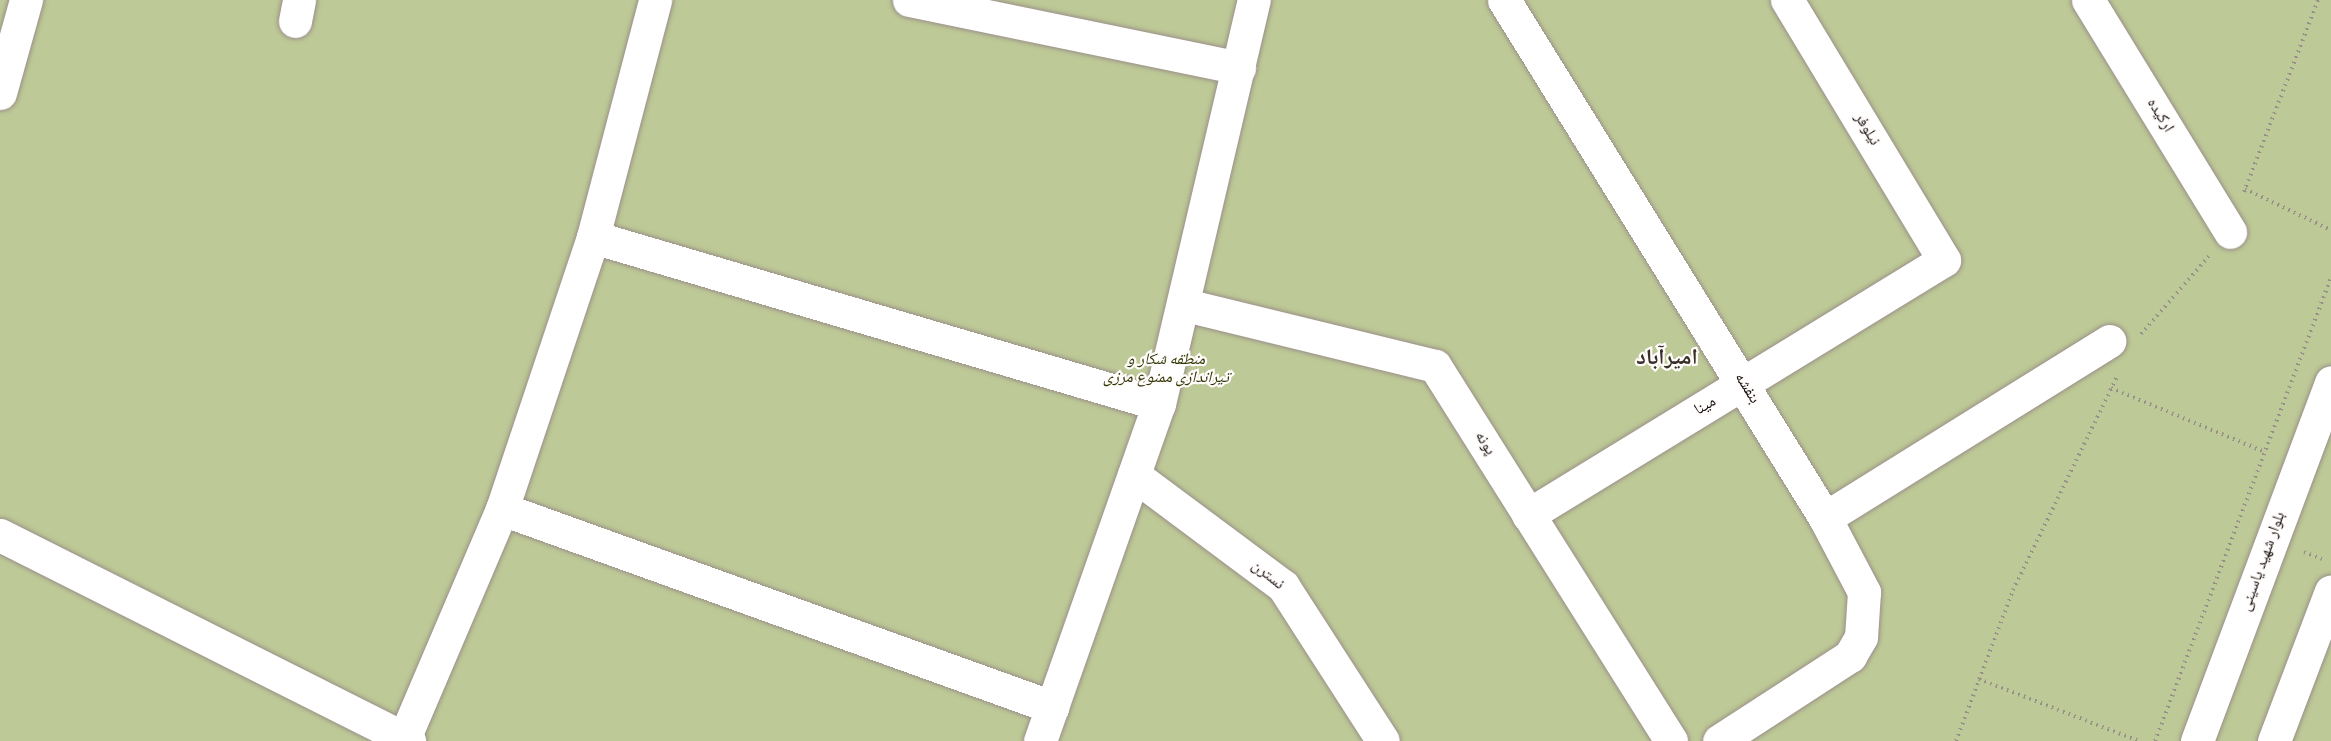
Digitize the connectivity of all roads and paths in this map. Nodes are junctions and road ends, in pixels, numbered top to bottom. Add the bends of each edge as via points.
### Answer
1 (26, 0) edge
2 (655, 0) edge
3 (909, 0) edge
4 (1254, 0) edge
5 (1504, 0) edge
6 (1787, 0) edge
7 (2088, 0) edge
8 (2318, 0) edge
9 (6, 52) edge
10 (1239, 68) junction
11 (0, 93) edge
12 (2245, 189) junction
13 (2331, 230) edge
14 (2230, 232) junction
15 (593, 237) junction
16 (1944, 260) joint
17 (2331, 277) edge
18 (1185, 305) junction
19 (2123, 348) junction
20 (2331, 382) edge
21 (1743, 385) junction
22 (2111, 388) junction
23 (1159, 404) junction
24 (2265, 452) junction
25 (1134, 476) junction
26 (502, 509) junction
27 (1528, 515) junction
28 (1825, 518) junction
29 (0, 536) edge
30 (2331, 591) edge
31 (1979, 679) junction
32 (1052, 708) junction
33 (406, 740) edge
34 (1040, 741) edge
35 (1383, 741) edge
36 (1671, 741) edge
37 (1719, 741) edge
38 (1956, 741) edge
39 (2139, 741) edge
40 (2155, 741) edge
41 (2197, 741) edge
42 (2274, 741) edge

1 - 9 street
2 - 15 street
3 - 10 street
4 - 10 street
5 - 21 street, بنفشه
6 - 16 street, نیلوفر
7 - 14 street, ارکیده
8 - 12 path
9 - 11 street
10 - 18 street
12 - 13 path
12 - 14 path
14 - 19 path
15 - 23 street
15 - 26 street
16 - 21 street, مینا
17 - 24 path
18 - 23 street
18 - 27 street, پونه via 1434,366
19 - 22 path
19 - 28 street
20 - 41 street, بلوار شهید یاسینی
21 - 27 street, مینا
21 - 28 street, بنفشه
22 - 24 path
22 - 31 path via 2013,590
23 - 25 street
24 - 40 path
25 - 32 street
25 - 35 street, نسترن via 1283,586
26 - 32 street
26 - 33 street
27 - 36 street, پونه
28 - 37 street, بنفشه via 1864,592 1861,637 1833,672
29 - 33 street
30 - 42 street
31 - 38 path
31 - 39 path
32 - 34 street

